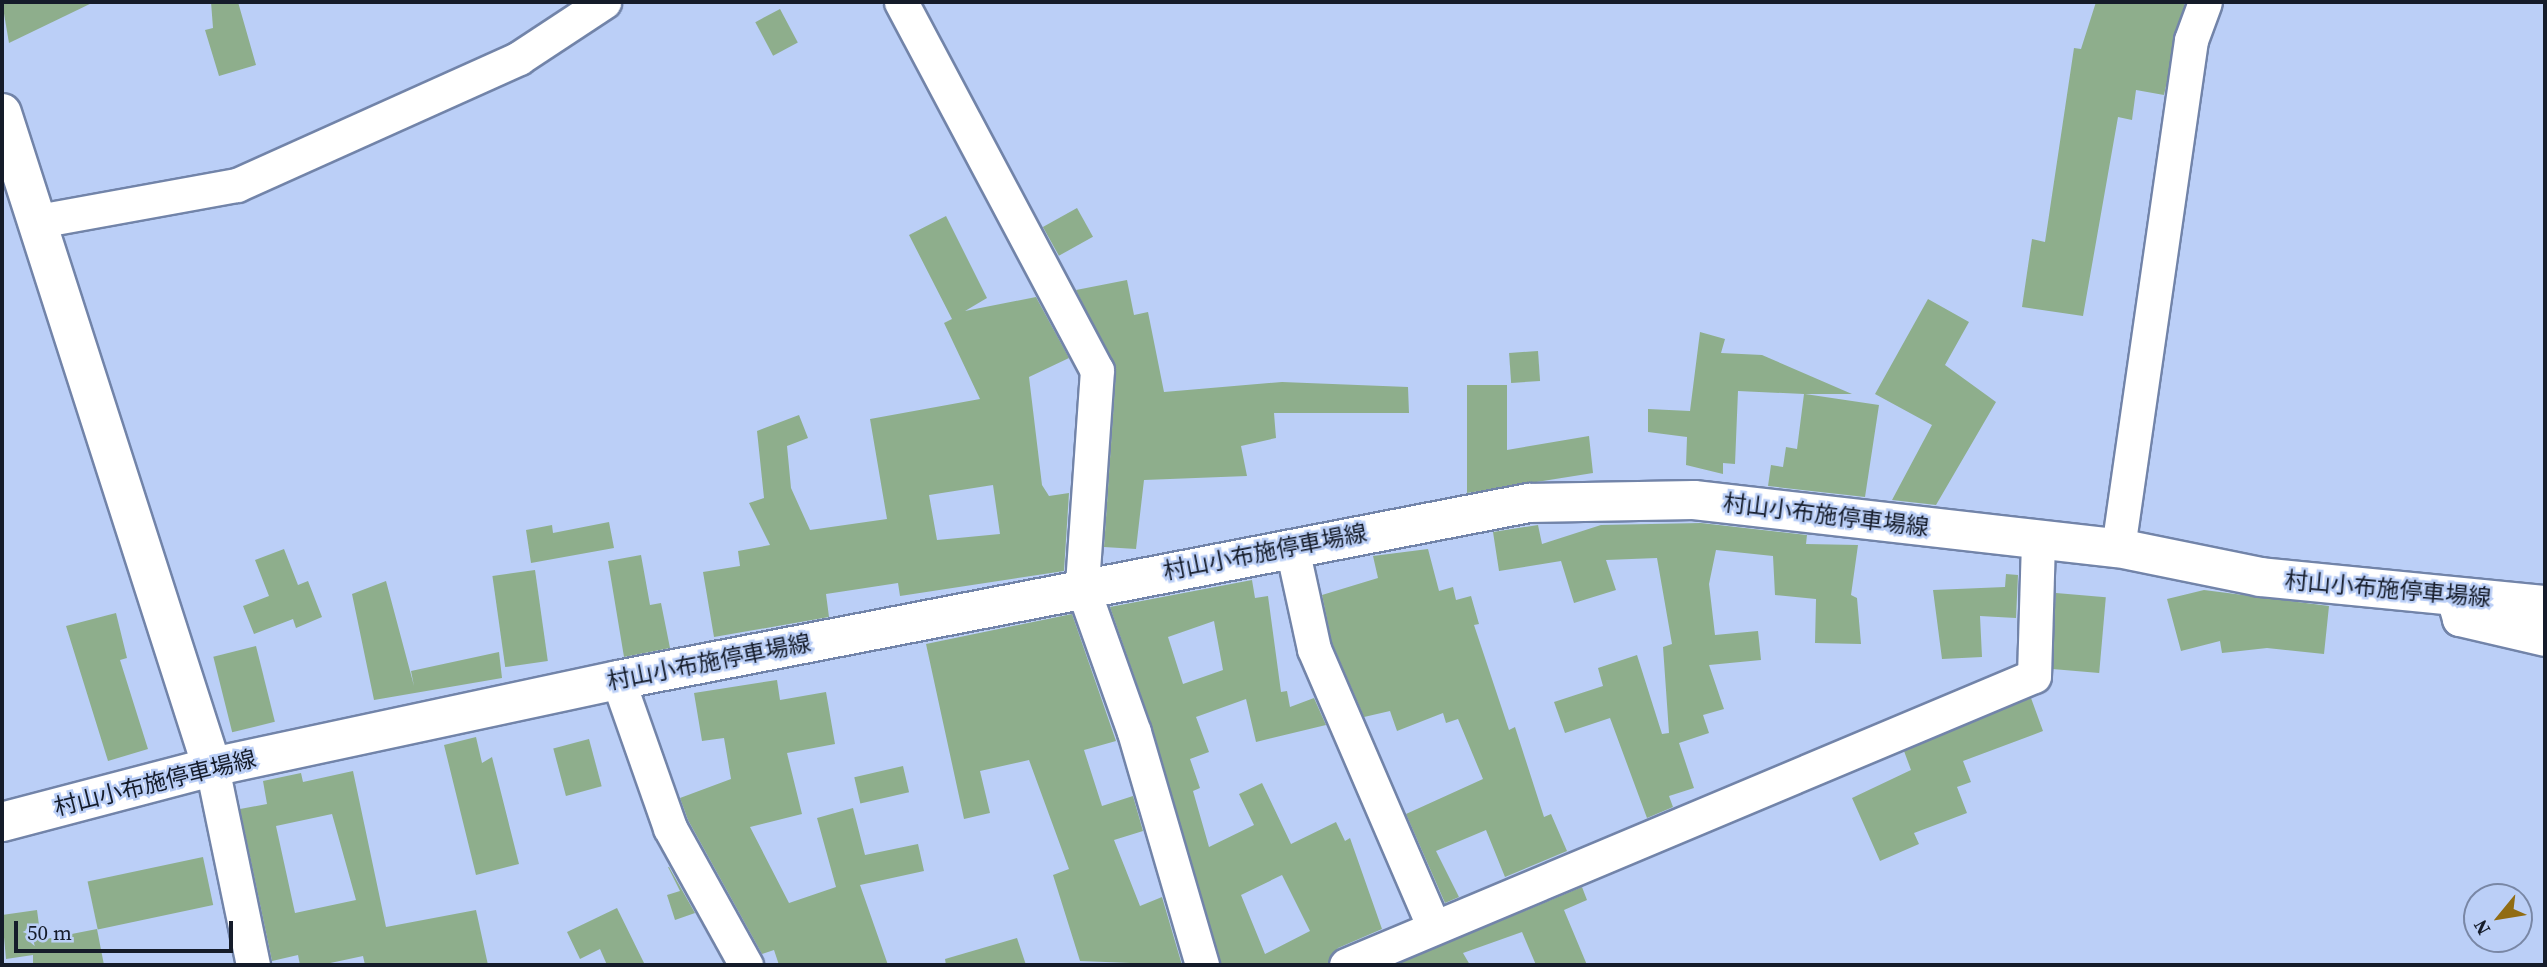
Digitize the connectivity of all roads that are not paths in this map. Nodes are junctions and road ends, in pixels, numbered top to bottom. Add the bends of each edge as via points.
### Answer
1 (604, 2) edge
2 (901, 2) edge
3 (2205, 2) edge
4 (2, 113) edge
5 (38, 221) junction
6 (2038, 541) junction
7 (1292, 548) junction
8 (2119, 548) junction
9 (1082, 586) junction
10 (2452, 594) junction
11 (2545, 605) edge
12 (2545, 639) edge
13 (618, 680) junction
14 (212, 767) junction
15 (2, 822) edge
16 (1434, 927) junction
17 (253, 965) edge
18 (746, 965) edge
19 (1202, 965) edge
20 (1346, 965) edge

1 - 5 street via 519,58 237,185
2 - 9 street via 1097,370
3 - 8 street via 2190,40
4 - 5 main road
5 - 14 main road
6 - 7 main road, 村山小布施停車場線 via 1694,500 1611,497 1442,516
6 - 8 main road, 村山小布施停車場線
6 - 16 street via 2034,676
7 - 9 main road, 村山小布施停車場線
7 - 16 street via 1314,649
8 - 10 main road, 村山小布施停車場線 via 2260,577
9 - 13 main road, 村山小布施停車場線
9 - 19 street via 1134,732
10 - 11 main road, 村山小布施停車場線
10 - 12 street via 2459,619
13 - 14 main road, 村山小布施停車場線
13 - 18 street via 670,828
14 - 15 main road, 村山小布施停車場線
14 - 17 street
16 - 20 street

